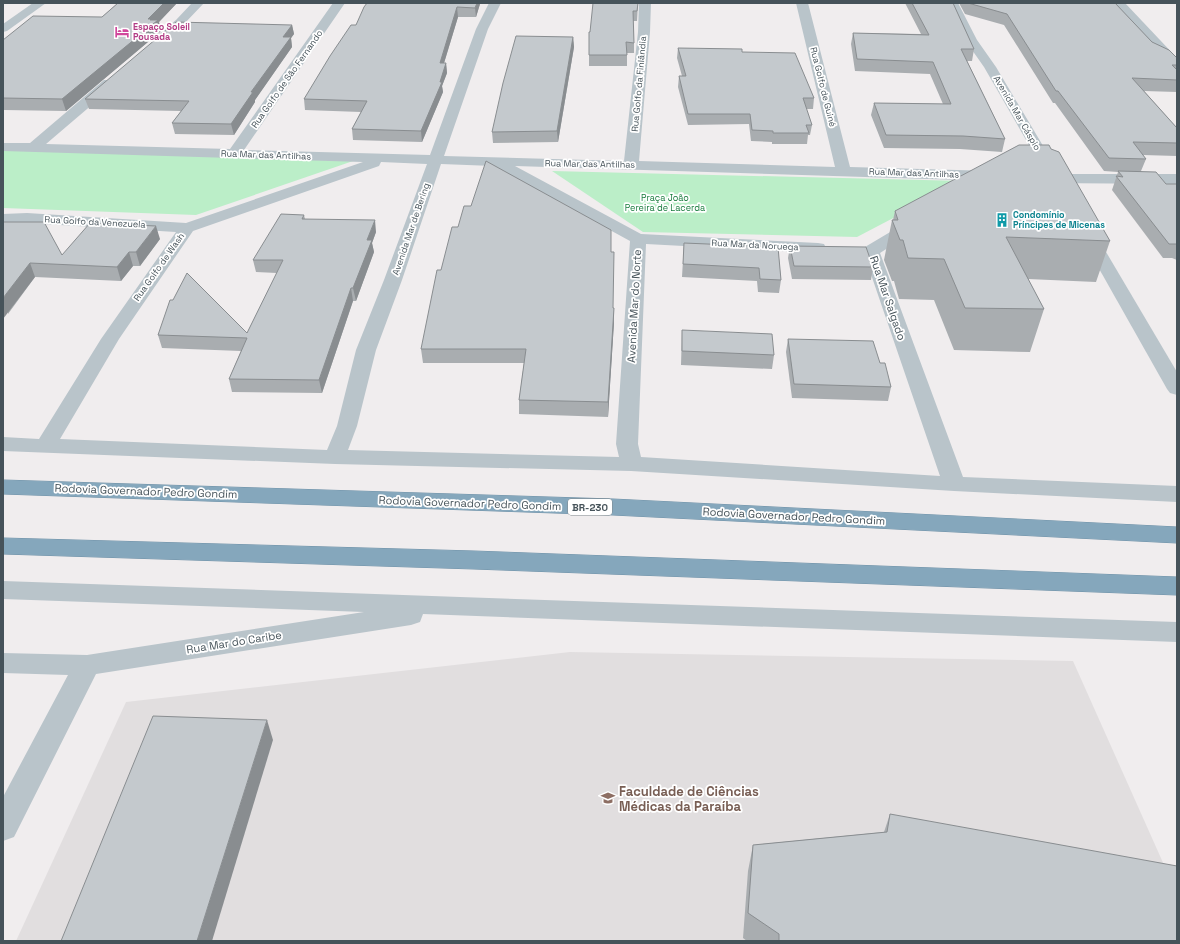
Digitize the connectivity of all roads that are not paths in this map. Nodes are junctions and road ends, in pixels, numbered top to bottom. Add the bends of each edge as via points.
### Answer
1 (40, 3) edge
2 (198, 3) edge
3 (339, 3) edge
4 (495, 3) edge
5 (645, 3) edge
6 (802, 3) edge
7 (952, 3) edge
8 (1119, 3) edge
9 (3, 29) edge
10 (151, 47) edge
11 (1177, 65) edge
12 (121, 72) edge
13 (3, 147) edge
14 (33, 148) junction
15 (234, 154) junction
16 (387, 158) junction
17 (435, 161) junction
18 (495, 162) junction
19 (632, 165) junction
20 (843, 171) junction
21 (1034, 177) edge
22 (1055, 178) junction
23 (1177, 179) edge
24 (970, 192) edge
25 (1063, 192) edge
26 (930, 215) edge
27 (3, 219) edge
28 (1082, 226) edge
29 (187, 228) junction
30 (638, 239) junction
31 (832, 249) edge
32 (1177, 389) edge
33 (3, 444) edge
34 (45, 446) junction
35 (336, 457) junction
36 (631, 464) junction
37 (954, 484) junction
38 (3, 487) edge
39 (1177, 494) edge
40 (1177, 534) edge
41 (3, 546) edge
42 (1177, 586) edge
43 (3, 590) edge
44 (465, 608) junction
45 (1177, 632) edge
46 (3, 663) edge
47 (87, 665) junction
48 (3, 827) edge

1 - 9 street
2 - 10 street
3 - 15 street, Rua Golfo de São Fernando
4 - 17 street, Avenida Mar de Bering via 482,29
5 - 19 street, Rua Golfo da Finlândia
6 - 20 street, Rua Golfo de Guiné
7 - 22 street, Avenida Mar Cáspio via 971,40 990,67
8 - 11 street
12 - 14 street
13 - 14 street, Rua Mar das Antilhas
14 - 15 street, Rua Mar das Antilhas
15 - 16 street, Rua Mar das Antilhas
16 - 17 street, Rua Mar das Antilhas
16 - 29 street, Rua Golfo de Wash
17 - 18 street, Rua Mar das Antilhas
17 - 35 street, Avenida Mar de Bering via 366,350 347,426
18 - 19 street, Rua Mar das Antilhas
18 - 30 street, Avenida Mar do Norte
19 - 20 street, Rua Mar das Antilhas
20 - 24 street, Rua Mar das Antilhas via 1001,176
21 - 22 street
22 - 23 street
22 - 25 street, Avenida Mar Cáspio
26 - 37 street, Rua Mar Salgado via 864,250
27 - 29 street, Rua Golfo da Venezuela
28 - 32 street
29 - 34 street, Rua Golfo de Wash via 110,339
30 - 31 street, Rua Mar da Noruega
30 - 36 street, Avenida Mar do Norte via 627,444
33 - 34 street
34 - 35 street
35 - 36 street
36 - 37 street
37 - 39 street
38 - 40 highway, Rodovia Governador Pedro Gondim / BR-230 via 621,508
41 - 42 highway via 474,560
43 - 44 street
44 - 45 street
44 - 47 street, Rua Mar do Caribe
46 - 47 street, Rua Mar do Caribe
47 - 48 street

